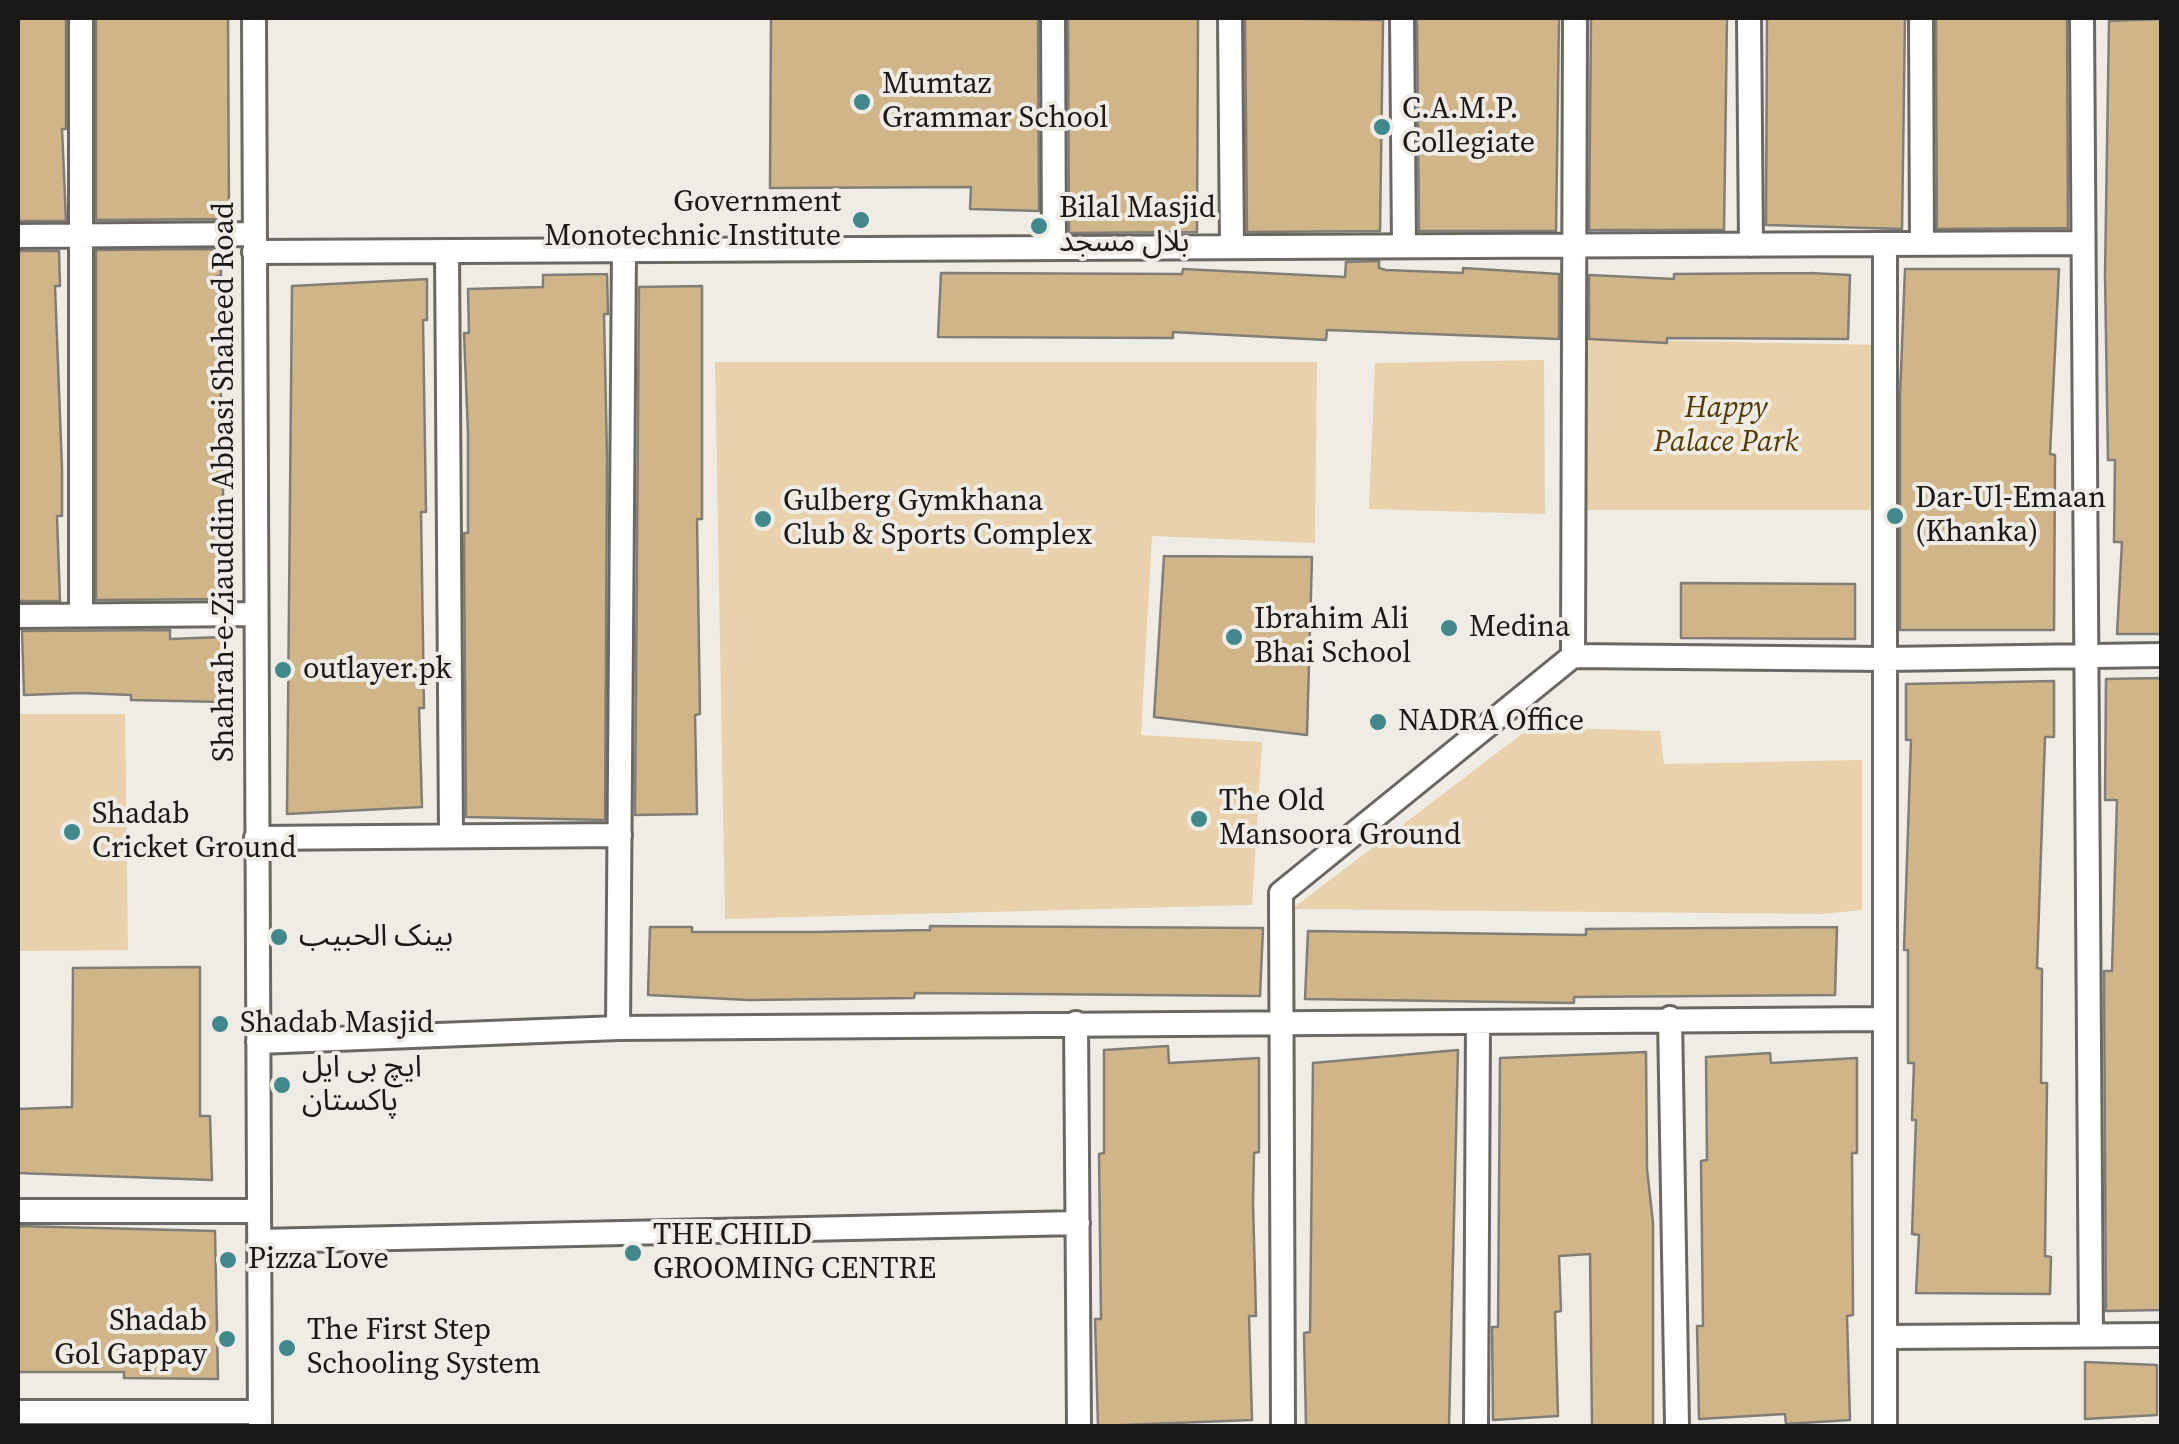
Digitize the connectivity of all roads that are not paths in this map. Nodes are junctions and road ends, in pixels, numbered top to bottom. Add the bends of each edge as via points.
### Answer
1 (81, 18) edge
2 (254, 18) edge
3 (1053, 18) edge
4 (1230, 18) edge
5 (1402, 18) edge
6 (1575, 18) edge
7 (1749, 18) edge
8 (1921, 18) edge
9 (2082, 18) edge
10 (18, 236) edge
11 (81, 236) junction
12 (254, 243) junction
13 (2082, 243) junction
14 (1885, 244) junction
15 (1922, 244) junction
16 (1751, 245) junction
17 (1404, 246) junction
18 (1576, 246) junction
19 (1232, 247) junction
20 (1054, 248) junction
21 (624, 250) junction
22 (447, 251) junction
23 (254, 614) junction
24 (81, 615) junction
25 (18, 616) edge
26 (2162, 655) edge
27 (1574, 656) junction
28 (2085, 656) junction
29 (1884, 660) junction
30 (620, 835) junction
31 (451, 836) junction
32 (256, 838) junction
33 (1670, 1018) junction
34 (1884, 1019) junction
35 (1279, 1020) junction
36 (1076, 1022) junction
37 (1478, 1023) junction
38 (618, 1028) junction
39 (258, 1042) junction
40 (18, 1211) edge
41 (259, 1211) junction
42 (1078, 1223) junction
43 (259, 1241) junction
44 (2091, 1335) junction
45 (2162, 1335) edge
46 (1885, 1337) junction
47 (18, 1412) edge
48 (260, 1419) edge
49 (1079, 1426) edge
50 (1283, 1426) edge
51 (1476, 1426) edge
52 (1677, 1426) edge
53 (1885, 1426) edge

1 - 11 street
2 - 12 street, Shahrah-e-Ziauddin Abbasi Shaheed Road
3 - 20 street
4 - 19 street
5 - 17 street
6 - 18 street
7 - 16 street
8 - 15 street
9 - 13 street
10 - 11 street
11 - 12 street
11 - 24 street
12 - 22 street
12 - 23 street, Shahrah-e-Ziauddin Abbasi Shaheed Road
13 - 15 street
13 - 28 street
14 - 15 street
14 - 16 street
14 - 29 street
16 - 18 street
17 - 18 street
17 - 19 street
18 - 27 street
19 - 20 street
20 - 21 street
21 - 22 street
21 - 30 street
22 - 31 street
23 - 24 street
23 - 32 street, Shahrah-e-Ziauddin Abbasi Shaheed Road
24 - 25 street
26 - 28 street
27 - 29 street
27 - 35 street via 1282,892
28 - 29 street
28 - 44 street
29 - 34 street
30 - 31 street
30 - 38 street
31 - 32 street
32 - 39 street, Shahrah-e-Ziauddin Abbasi Shaheed Road
33 - 34 street
33 - 37 street
33 - 52 street
34 - 46 street
35 - 36 street
35 - 37 street
35 - 50 street
36 - 38 street
36 - 42 street
37 - 51 street
38 - 39 street
39 - 41 street, Shahrah-e-Ziauddin Abbasi Shaheed Road
40 - 41 street
41 - 43 street, Shahrah-e-Ziauddin Abbasi Shaheed Road
42 - 43 street
42 - 49 street
43 - 48 street, Shahrah-e-Ziauddin Abbasi Shaheed Road
44 - 45 street
44 - 46 street
46 - 53 street
47 - 48 street

